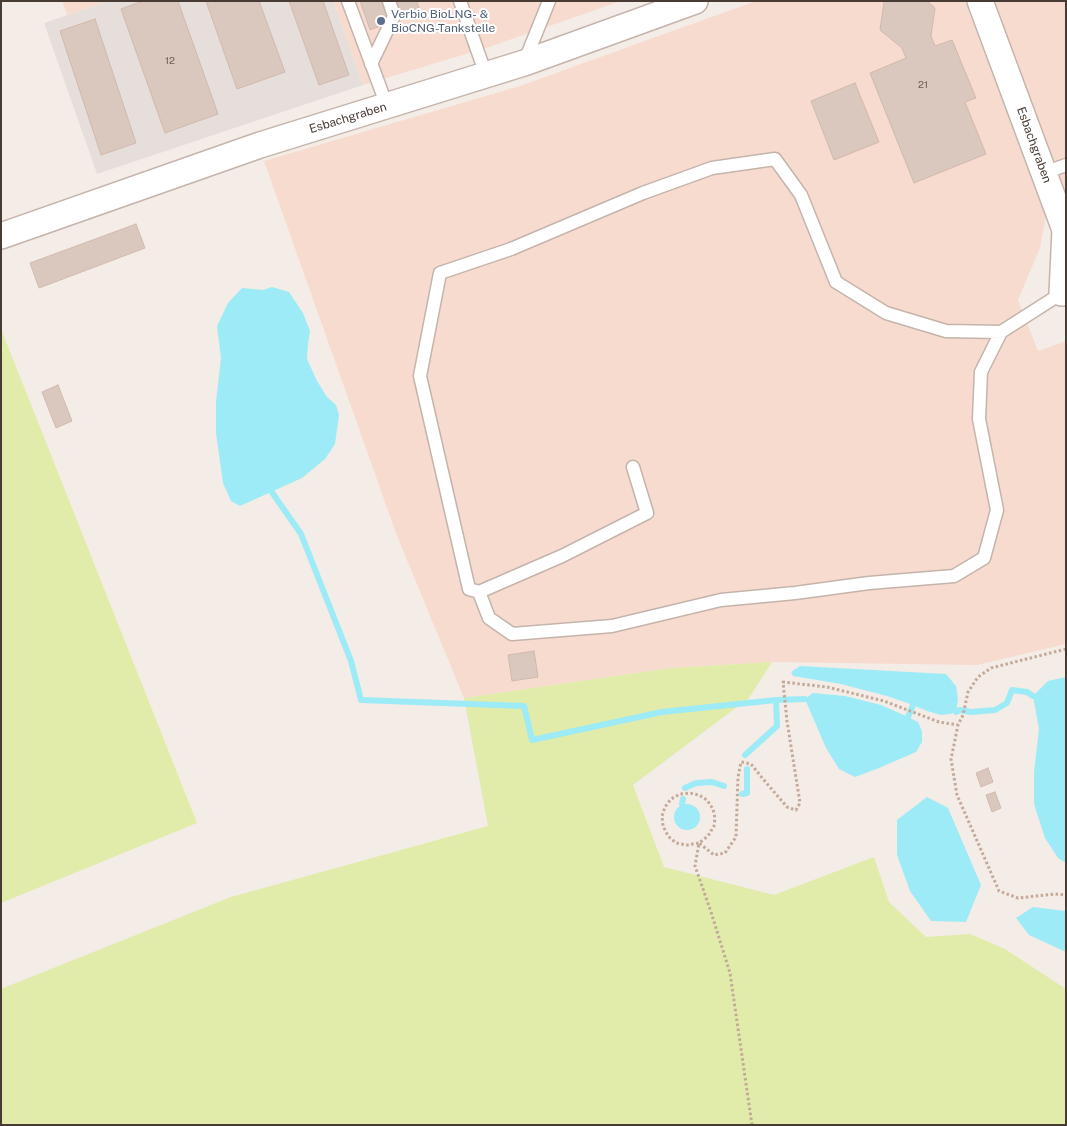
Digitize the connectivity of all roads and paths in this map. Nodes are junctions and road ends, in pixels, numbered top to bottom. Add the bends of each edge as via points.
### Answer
1 (348, 1) edge
2 (389, 1) edge
3 (460, 1) edge
4 (550, 1) edge
5 (695, 1) edge
6 (980, 1) edge
7 (524, 63) junction
8 (371, 64) junction
9 (486, 74) junction
10 (387, 106) junction
11 (1055, 169) edge
12 (1, 236) edge
13 (1062, 293) joint
14 (1001, 332) junction
15 (633, 466) dead end
16 (479, 592) junction
17 (1066, 649) edge
18 (958, 725) junction
19 (699, 843) junction
20 (1066, 895) edge
21 (752, 1125) edge

1 - 8 lane
2 - 8 lane via 394,16
3 - 9 lane
4 - 7 lane
5 - 7 street, Esbachgraben
6 - 11 street, Esbachgraben
7 - 9 street, Esbachgraben
8 - 10 lane
9 - 10 street, Esbachgraben
10 - 12 street, Esbachgraben via 260,145
11 - 13 street, Esbachgraben via 1065,230
13 - 14 lane
14 - 16 lane via 981,372 979,419 997,510 984,558 954,576 721,600 612,626 512,634 488,618
14 - 16 lane via 946,331 886,313 836,282 801,195 775,159 712,168 440,274 420,376 469,589
15 - 16 lane via 647,513 562,556
17 - 18 path via 991,668 978,677 968,692
18 - 19 path via 939,722 884,701 827,687 783,682 800,803 796,810 787,807 751,764 740,762 736,837 725,853 714,855
18 - 20 path via 951,759 957,795 999,892 1018,898
19 - 19 path via 714,826 713,810 699,795 680,794 665,807 663,826 676,843
19 - 21 path via 695,866 730,973

